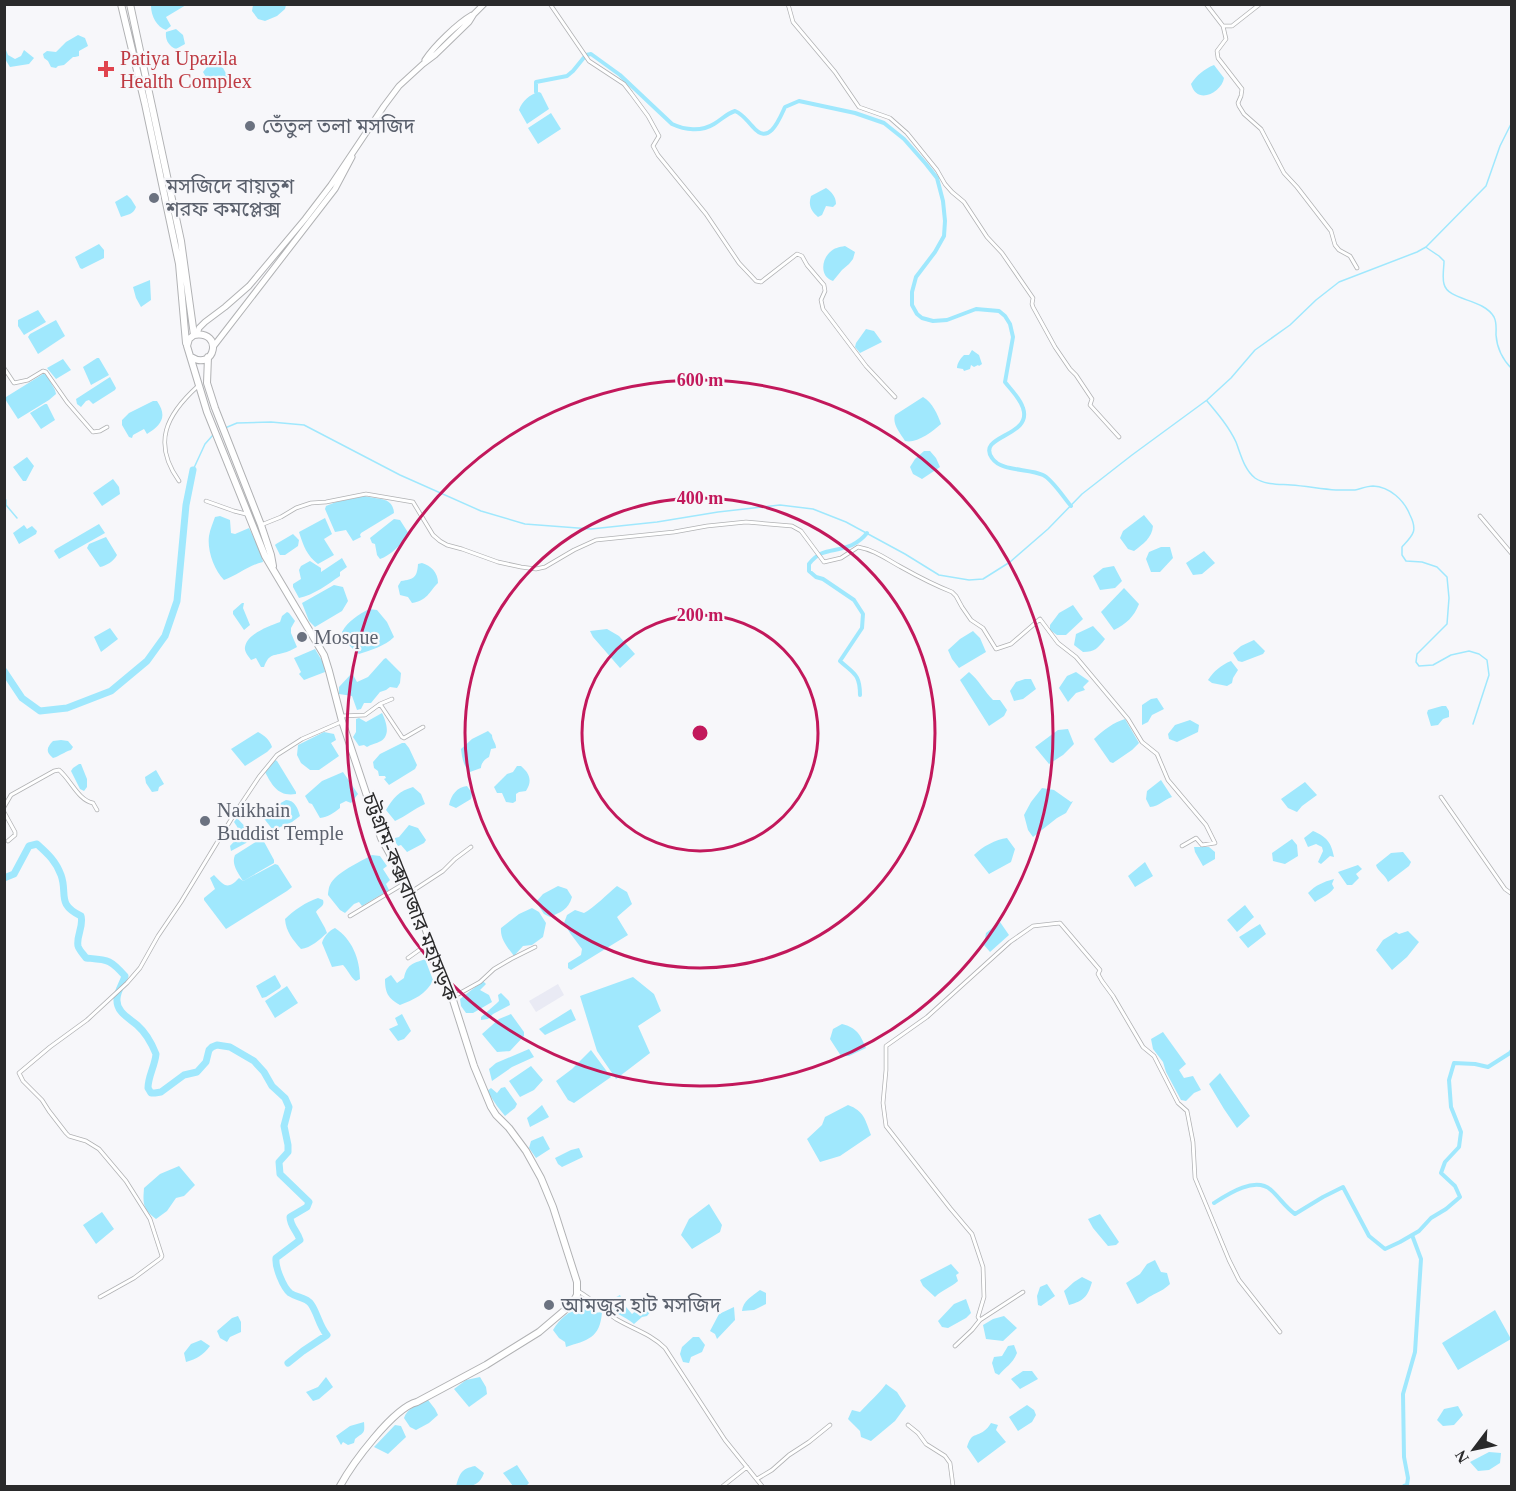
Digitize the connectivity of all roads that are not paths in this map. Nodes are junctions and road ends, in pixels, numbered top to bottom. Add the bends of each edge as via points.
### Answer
1 (121, 4) edge
2 (130, 4) edge
3 (484, 4) edge
4 (550, 4) edge
5 (788, 4) edge
6 (1206, 4) edge
7 (1260, 4) edge
8 (1223, 27) junction
9 (354, 153) junction
10 (1357, 268) dead end
11 (196, 334) junction
12 (187, 346) junction
13 (213, 347) junction
14 (190, 357) junction
15 (208, 357) junction
16 (4, 368) edge
17 (199, 385) junction
18 (895, 397) dead end
19 (107, 427) dead end
20 (1119, 437) dead end
21 (179, 481) dead end
22 (206, 501) dead end
23 (248, 514) junction
24 (257, 515) junction
25 (1480, 516) dead end
26 (261, 525) junction
27 (1512, 554) edge
28 (274, 569) junction
29 (392, 699) dead end
30 (380, 704) junction
31 (342, 719) junction
32 (423, 727) dead end
33 (1441, 797) dead end
34 (4, 807) edge
35 (97, 810) dead end
36 (4, 812) edge
37 (8, 841) dead end
38 (1182, 846) dead end
39 (471, 847) dead end
40 (406, 882) junction
41 (411, 892) junction
42 (1512, 894) edge
43 (350, 915) dead end
44 (431, 942) junction
45 (536, 947) dead end
46 (408, 958) dead end
47 (452, 998) junction
48 (578, 1291) junction
49 (1023, 1292) dead end
50 (100, 1297) dead end
51 (980, 1320) junction
52 (1280, 1332) dead end
53 (955, 1346) dead end
54 (830, 1425) dead end
55 (908, 1425) dead end
56 (747, 1467) junction
57 (757, 1479) junction
58 (340, 1486) edge
59 (723, 1486) edge
60 (762, 1486) edge
61 (953, 1486) edge

1 - 12 highway via 179,264
2 - 11 highway via 182,241
3 - 9 main road via 399,86
4 - 18 street via 590,61 624,84 648,116 659,136 653,146 658,155 706,214 738,263 761,282 797,254 802,256 824,285 820,300 823,309
5 - 20 street via 793,22 859,107 890,118 907,132 963,202 1034,298 1033,307 1055,347 1092,399 1091,406
6 - 8 street
7 - 8 street via 1232,26
8 - 10 street via 1226,39 1217,51 1218,58 1242,89 1239,106 1261,129 1284,173 1331,231 1335,245 1350,256
9 - 11 main road via 249,286
9 - 13 main road via 334,189
11 - 12 highway
11 - 13 highway via 207,336
12 - 14 highway
13 - 15 highway
14 - 15 highway
14 - 17 highway, চট্টগ্রাম-কক্সবাজার মহাসড়ক
15 - 24 highway, চট্টগ্রাম-কক্সবাজার মহাসড়ক via 207,383
16 - 19 street via 14,383 46,372 93,432
17 - 21 street via 177,407 166,429 165,453
17 - 23 highway, চট্টগ্রাম-কক্সবাজার মহাসড়ক
22 - 23 street
23 - 24 street
23 - 28 highway, চট্টগ্রাম-কক্সবাজার মহাসড়ক
24 - 26 highway, চট্টগ্রাম-কক্সবাজার মহাসড়ক
25 - 27 street
26 - 28 highway, চট্টগ্রাম-কক্সবাজার মহাসড়ক
26 - 38 street via 311,503 366,494 413,502 434,535 447,545 529,568 544,567 596,540 726,523 792,526 801,531 824,562 841,558 858,547 866,548 952,592 996,649 1011,644 1040,619 1128,719 1142,742 1157,754 1168,780 1206,825 1215,843 1202,845 1196,838
28 - 31 highway, চট্টগ্রাম-কক্সবাজার মহাসড়ক via 324,655
29 - 30 street
30 - 31 street via 362,716
30 - 32 street via 402,737
31 - 40 highway, চট্টগ্রাম-কক্সবাজার মহাসড়ক via 381,838
31 - 50 street via 277,755 128,983 19,1073 66,1133 99,1149 150,1219 161,1258
33 - 42 street via 1505,890
34 - 35 street via 11,795 59,770
36 - 37 street via 15,832
39 - 41 street
40 - 41 highway, চট্টগ্রাম-কক্সবাজার মহাসড়ক
40 - 43 street
41 - 44 highway, চট্টগ্রাম-কক্সবাজার মহাসড়ক
44 - 46 street
44 - 47 highway, চট্টগ্রাম-কক্সবাজার মহাসড়ক
45 - 47 street
47 - 48 highway, চট্টগ্রাম-কক্সবাজার মহাসড়ক via 491,1107 526,1151 541,1178
48 - 56 street via 665,1348
48 - 58 highway via 572,1304 539,1332 394,1417
49 - 51 street
51 - 52 street via 983,1267 972,1234 886,1126 886,1046 927,1017 1010,942 1033,926 1060,923 1100,970 1102,981 1143,1047 1154,1056 1178,1103 1187,1111 1196,1178 1229,1260 1239,1280
51 - 53 street
54 - 57 street
55 - 61 street via 926,1444 945,1456 950,1463
56 - 57 street
56 - 59 street
57 - 60 street

